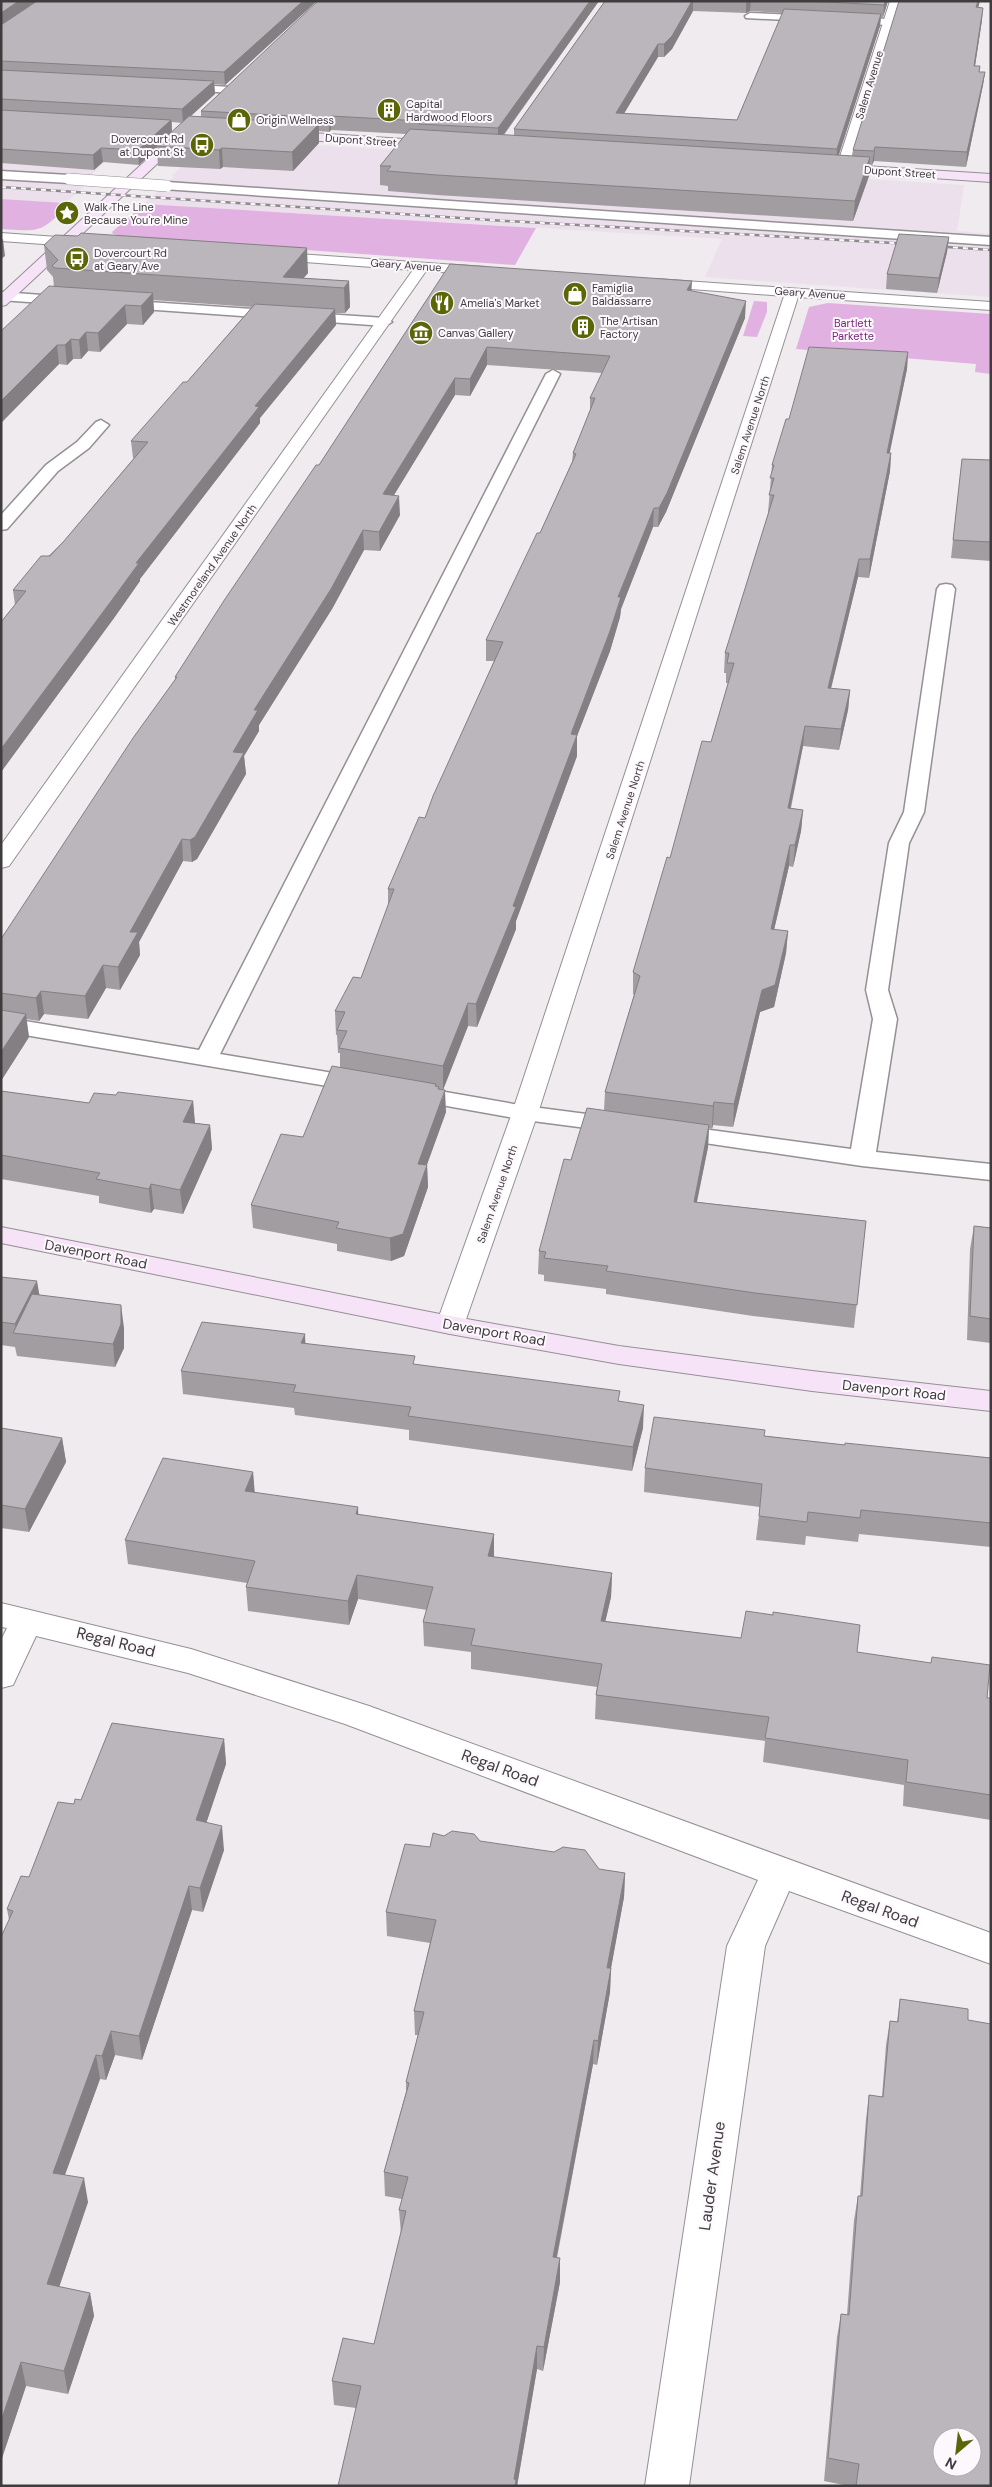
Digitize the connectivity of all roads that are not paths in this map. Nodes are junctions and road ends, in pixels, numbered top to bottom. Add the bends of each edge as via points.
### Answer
1 (895, 1) edge
2 (750, 16) dead end
3 (888, 22) junction
4 (168, 86) edge
5 (235, 86) joint
6 (217, 103) edge
7 (169, 128) edge
8 (264, 134) edge
9 (449, 146) edge
10 (822, 168) edge
11 (842, 169) junction
12 (1, 175) edge
13 (991, 178) edge
14 (1, 238) edge
15 (991, 241) edge
16 (65, 242) junction
17 (103, 244) edge
18 (256, 255) edge
19 (422, 266) junction
20 (500, 272) edge
21 (646, 282) edge
22 (792, 292) junction
23 (3, 298) edge
24 (83, 302) edge
25 (102, 303) edge
26 (991, 306) edge
27 (385, 322) junction
28 (553, 374) edge
29 (101, 425) dead end
30 (1, 525) edge
31 (946, 589) dead end
32 (1, 861) edge
33 (1, 1024) edge
34 (207, 1057) junction
35 (526, 1113) junction
36 (862, 1158) junction
37 (991, 1172) edge
38 (1, 1235) edge
39 (450, 1325) junction
40 (991, 1401) edge
41 (14, 1617) edge
42 (1, 1676) edge
43 (780, 1872) junction
44 (991, 1949) edge
45 (668, 2486) edge

1 - 3 street, Salem Avenue
2 - 3 lane
3 - 11 street, Salem Avenue
4 - 5 lane
5 - 6 street
7 - 16 street via 193,127
8 - 9 street, Dupont Street
10 - 11 street, Dupont Street
11 - 13 street, Dupont Street
12 - 15 lane, bridge
14 - 16 street
16 - 17 street
16 - 23 street
18 - 19 street, Geary Avenue
19 - 20 street, Geary Avenue
19 - 27 street, Westmoreland Avenue North
21 - 22 street, Geary Avenue
22 - 26 street, Geary Avenue
22 - 35 street, Salem Avenue North
23 - 24 lane
25 - 27 lane
27 - 32 street, Westmoreland Avenue North
28 - 34 lane
29 - 30 lane via 83,446 52,468
31 - 36 lane via 914,812 899,843 877,990 885,1019
33 - 34 lane
34 - 35 lane
35 - 36 lane
35 - 39 street, Salem Avenue North
36 - 37 lane
38 - 39 street, Davenport Road
39 - 40 street, Davenport Road via 619,1355
41 - 42 street
41 - 43 street, Regal Road via 191,1661 356,1715
43 - 44 street, Regal Road
43 - 45 street, Lauder Avenue via 746,1946

